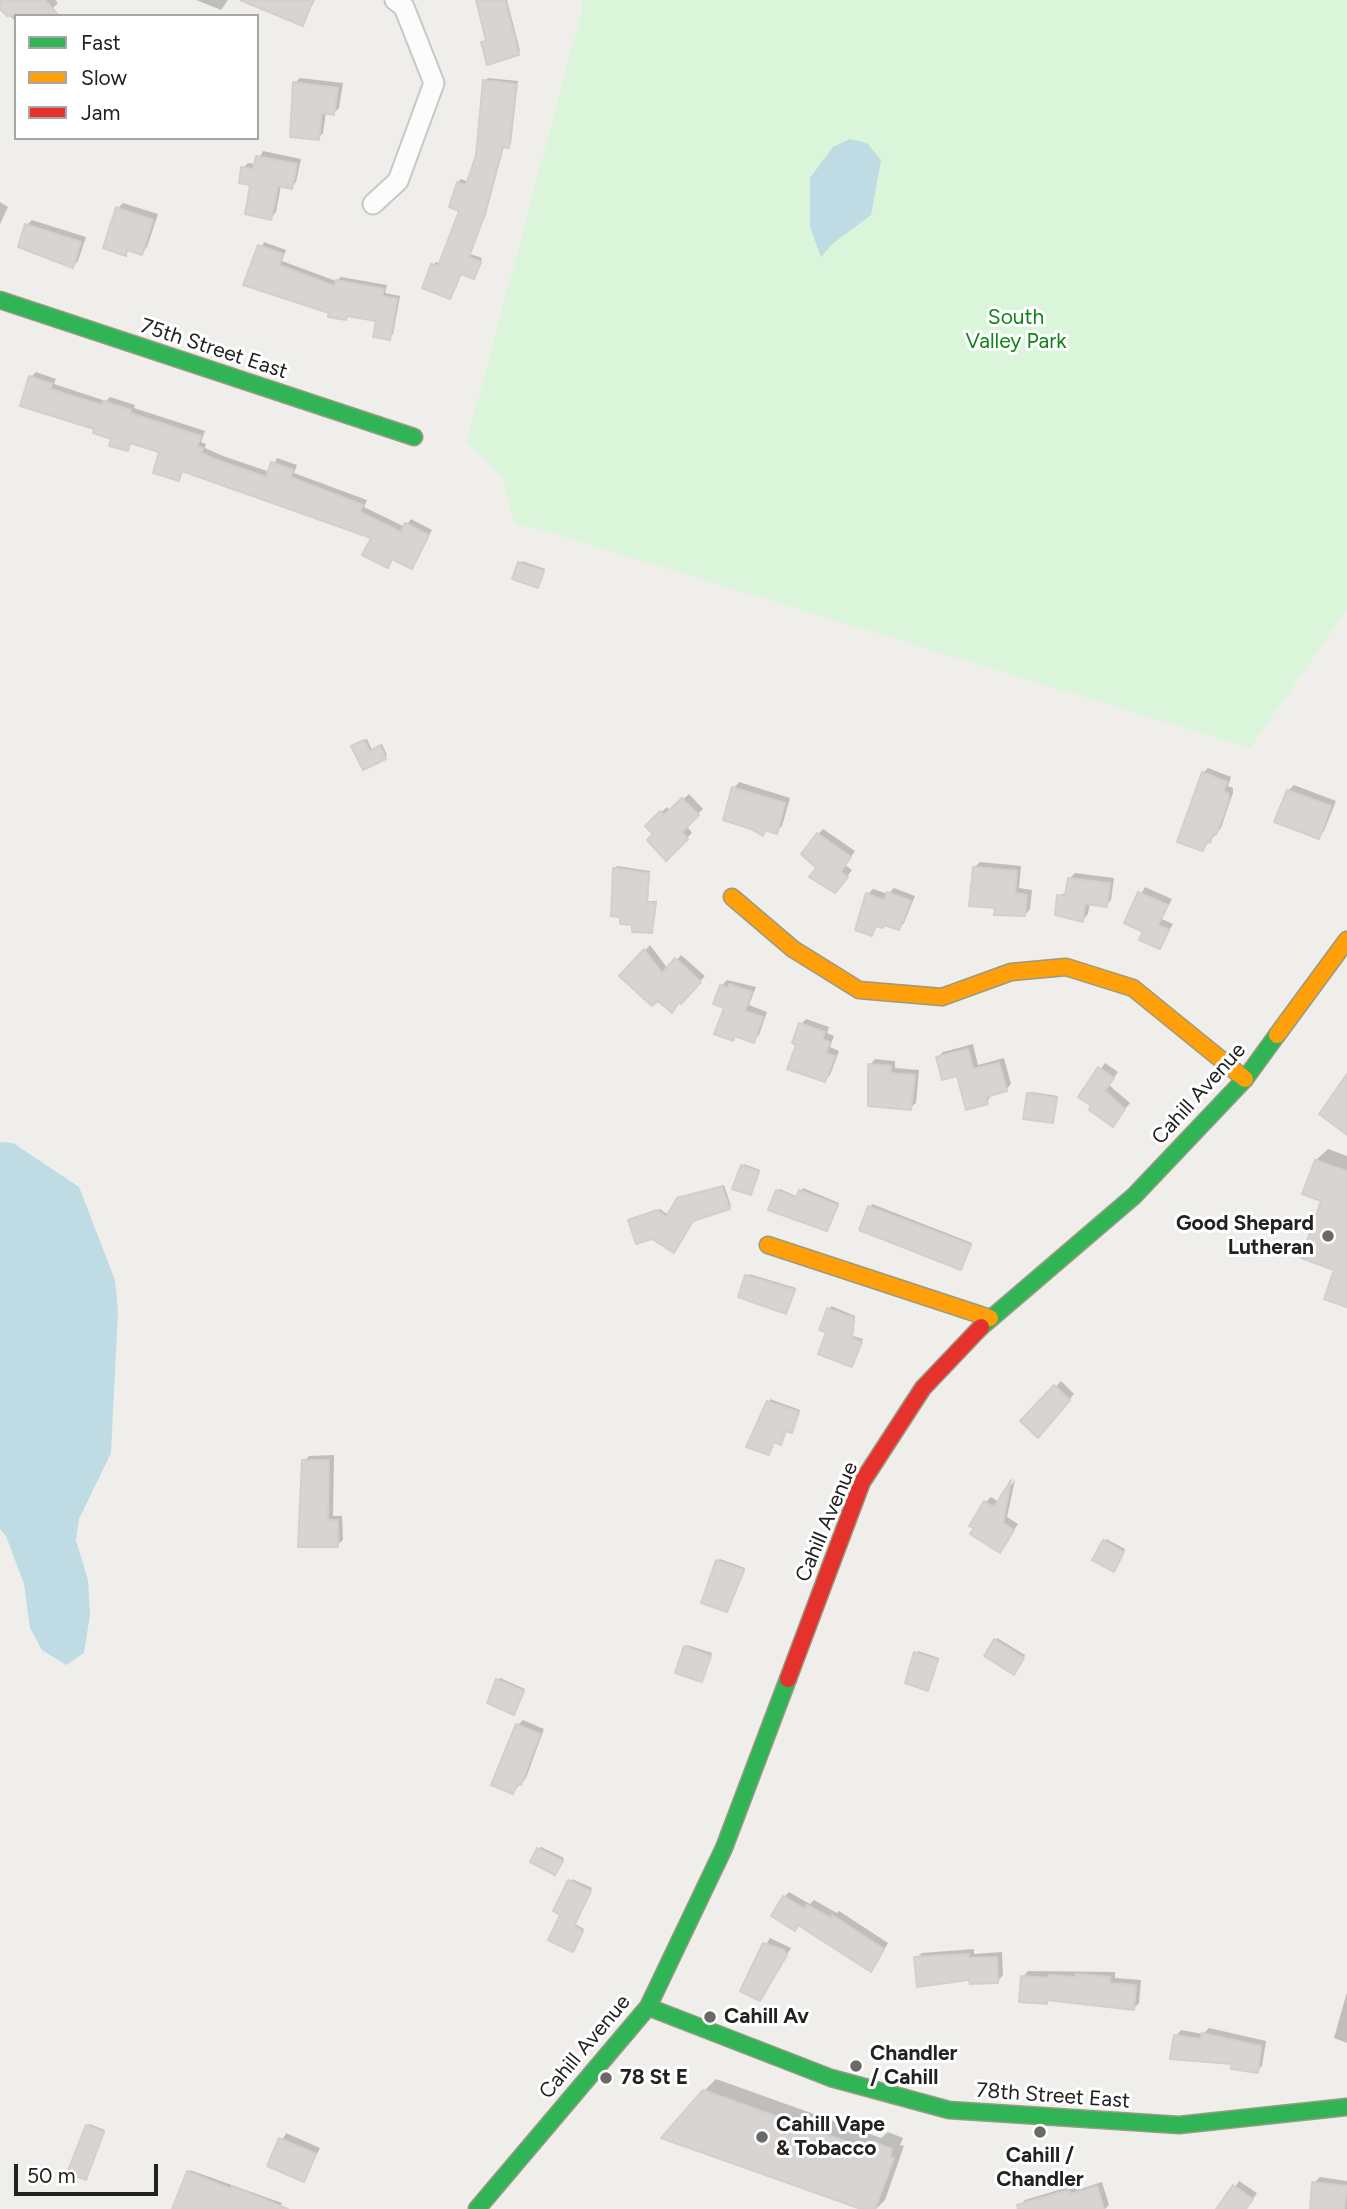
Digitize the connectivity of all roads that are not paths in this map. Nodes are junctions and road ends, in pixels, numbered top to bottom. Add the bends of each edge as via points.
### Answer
1 (395, 0) edge
2 (373, 204) dead end
3 (0, 300) edge
4 (414, 437) dead end
5 (732, 897) dead end
6 (1347, 940) edge
7 (1245, 1079) junction
8 (768, 1245) dead end
9 (990, 1318) junction
10 (648, 2007) junction
11 (1347, 2107) edge
12 (477, 2209) edge

1 - 2 street via 404,7 433,83 398,181
3 - 4 street, 75th Street East
5 - 7 street via 793,949 859,990 942,997 1011,972 1066,967 1133,988
6 - 7 street, Cahill Avenue
7 - 9 street, Cahill Avenue via 1133,1196
8 - 9 street
9 - 10 street, Cahill Avenue via 923,1388 862,1482 724,1848
10 - 11 street, 78th Street East via 831,2078 948,2110 1179,2124
10 - 12 street, Cahill Avenue

